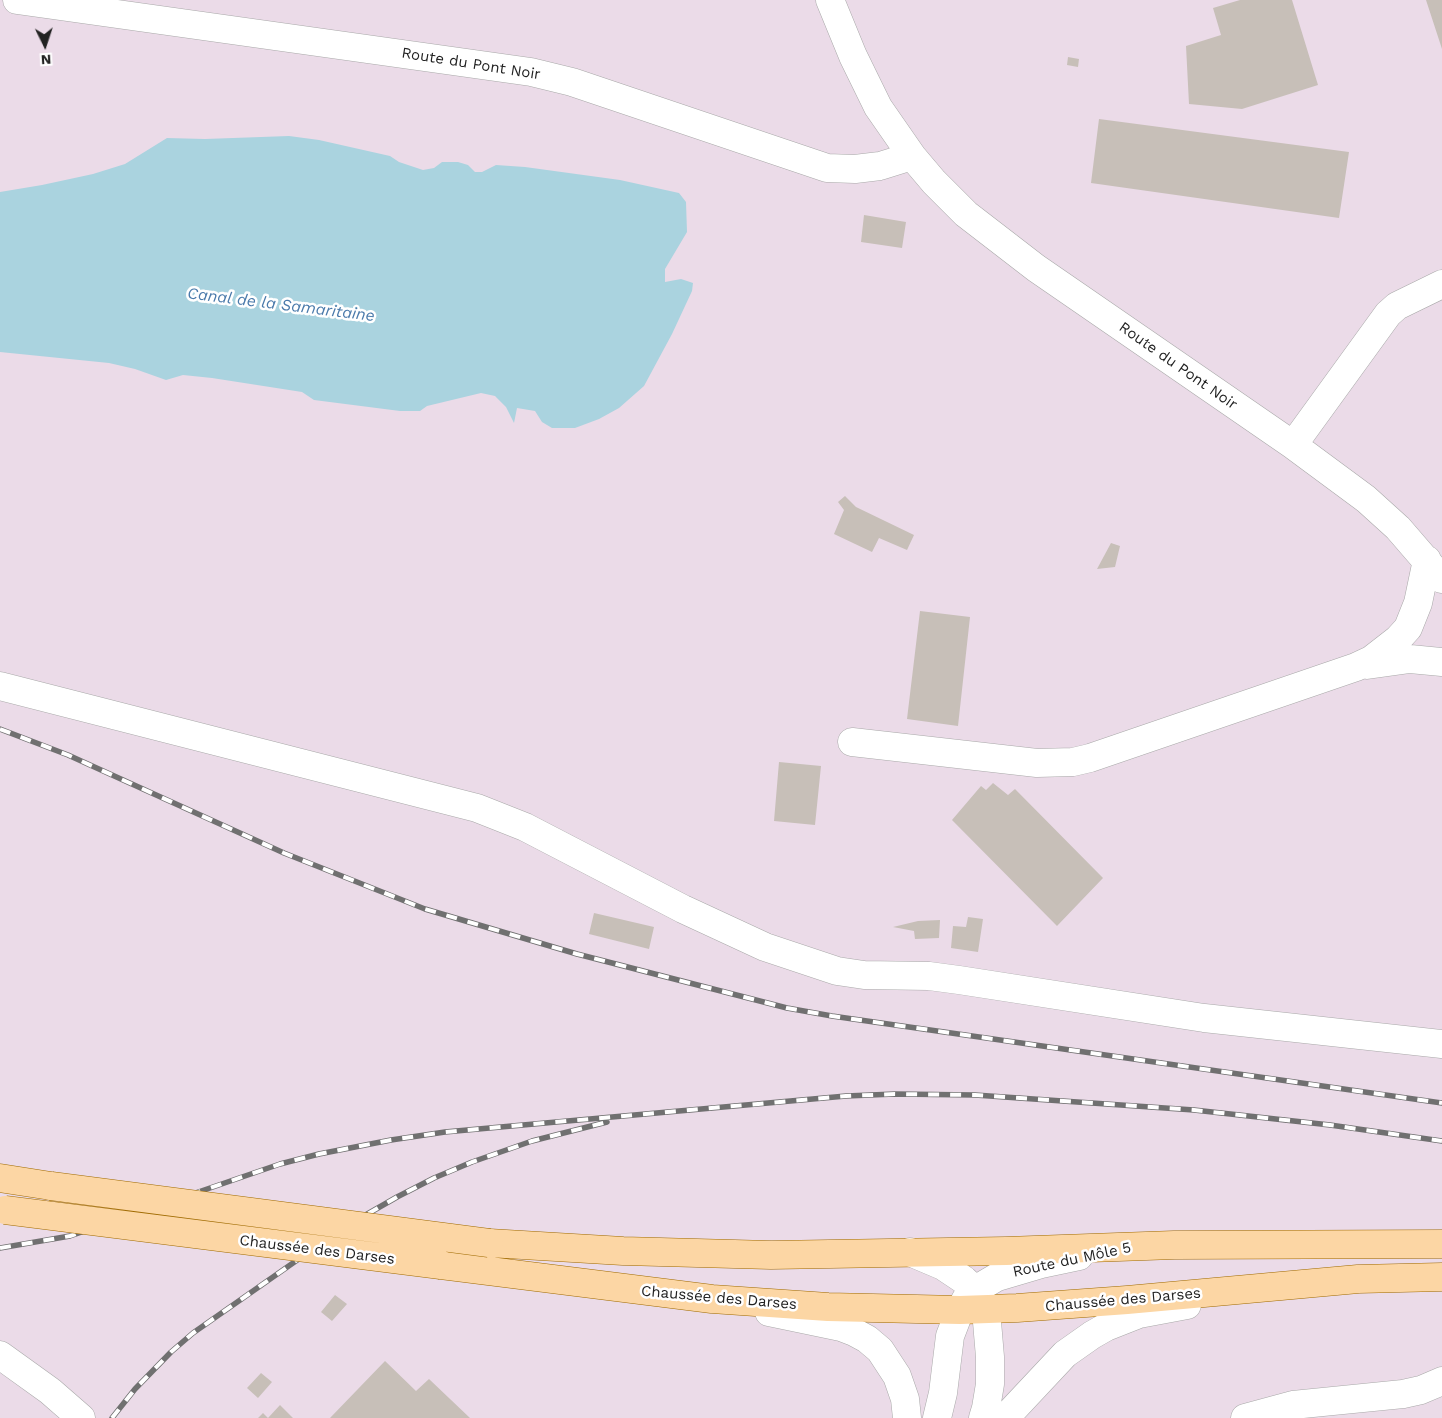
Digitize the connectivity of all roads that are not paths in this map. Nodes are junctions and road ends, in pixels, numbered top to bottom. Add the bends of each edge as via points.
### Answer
1 (17, 0) edge
2 (830, 0) edge
3 (912, 156) junction
4 (1442, 284) edge
5 (1293, 445) junction
6 (1435, 569) edge
7 (1442, 662) edge
8 (1356, 667) junction
9 (0, 686) edge
10 (852, 742) dead end
11 (1442, 1044) edge
12 (0, 1178) edge
13 (3, 1210) edge
14 (1442, 1244) edge
15 (1144, 1246) junction
16 (910, 1252) junction
17 (1442, 1277) edge
18 (1300, 1284) junction
19 (712, 1299) junction
20 (974, 1303) junction
21 (0, 1356) edge
22 (1442, 1381) edge
23 (81, 1418) edge
24 (907, 1418) edge
25 (937, 1418) edge
26 (983, 1418) edge
27 (1005, 1418) edge
28 (1245, 1418) edge

1 - 3 street, Route du Pont Noir via 531,72 572,82 827,168 873,167
2 - 3 street, Route du Pont Noir via 878,107
3 - 5 street, Route du Pont Noir via 961,209 1003,244
4 - 5 street via 1397,306 1388,314
5 - 6 street, Route du Pont Noir via 1366,499
6 - 8 street via 1408,628 1386,651
7 - 8 street via 1410,659
8 - 10 street via 1073,762 1036,763
9 - 11 street via 477,808 525,827 756,943 837,971 864,975 929,976 1177,1014
12 - 16 main road, Chaussée des Darses, bridge via 489,1242 685,1253
13 - 19 main road, Chaussée des Darses, bridge
14 - 15 main road, Chaussée des Darses
15 - 16 main road, Chaussée des Darses
15 - 20 street, Route du Môle 5 via 1064,1259 997,1277
16 - 20 street via 943,1266 964,1280
17 - 18 main road, Chaussée des Darses
18 - 20 main road, Chaussée des Darses via 1128,1300
18 - 27 street via 1139,1314 1106,1326 1065,1354
19 - 20 main road, Chaussée des Darses via 828,1307
19 - 24 street via 854,1332 880,1350 897,1376
20 - 25 street via 950,1336
20 - 26 street via 990,1357 990,1384
21 - 23 street via 50,1390
22 - 28 street via 1403,1394 1293,1405

